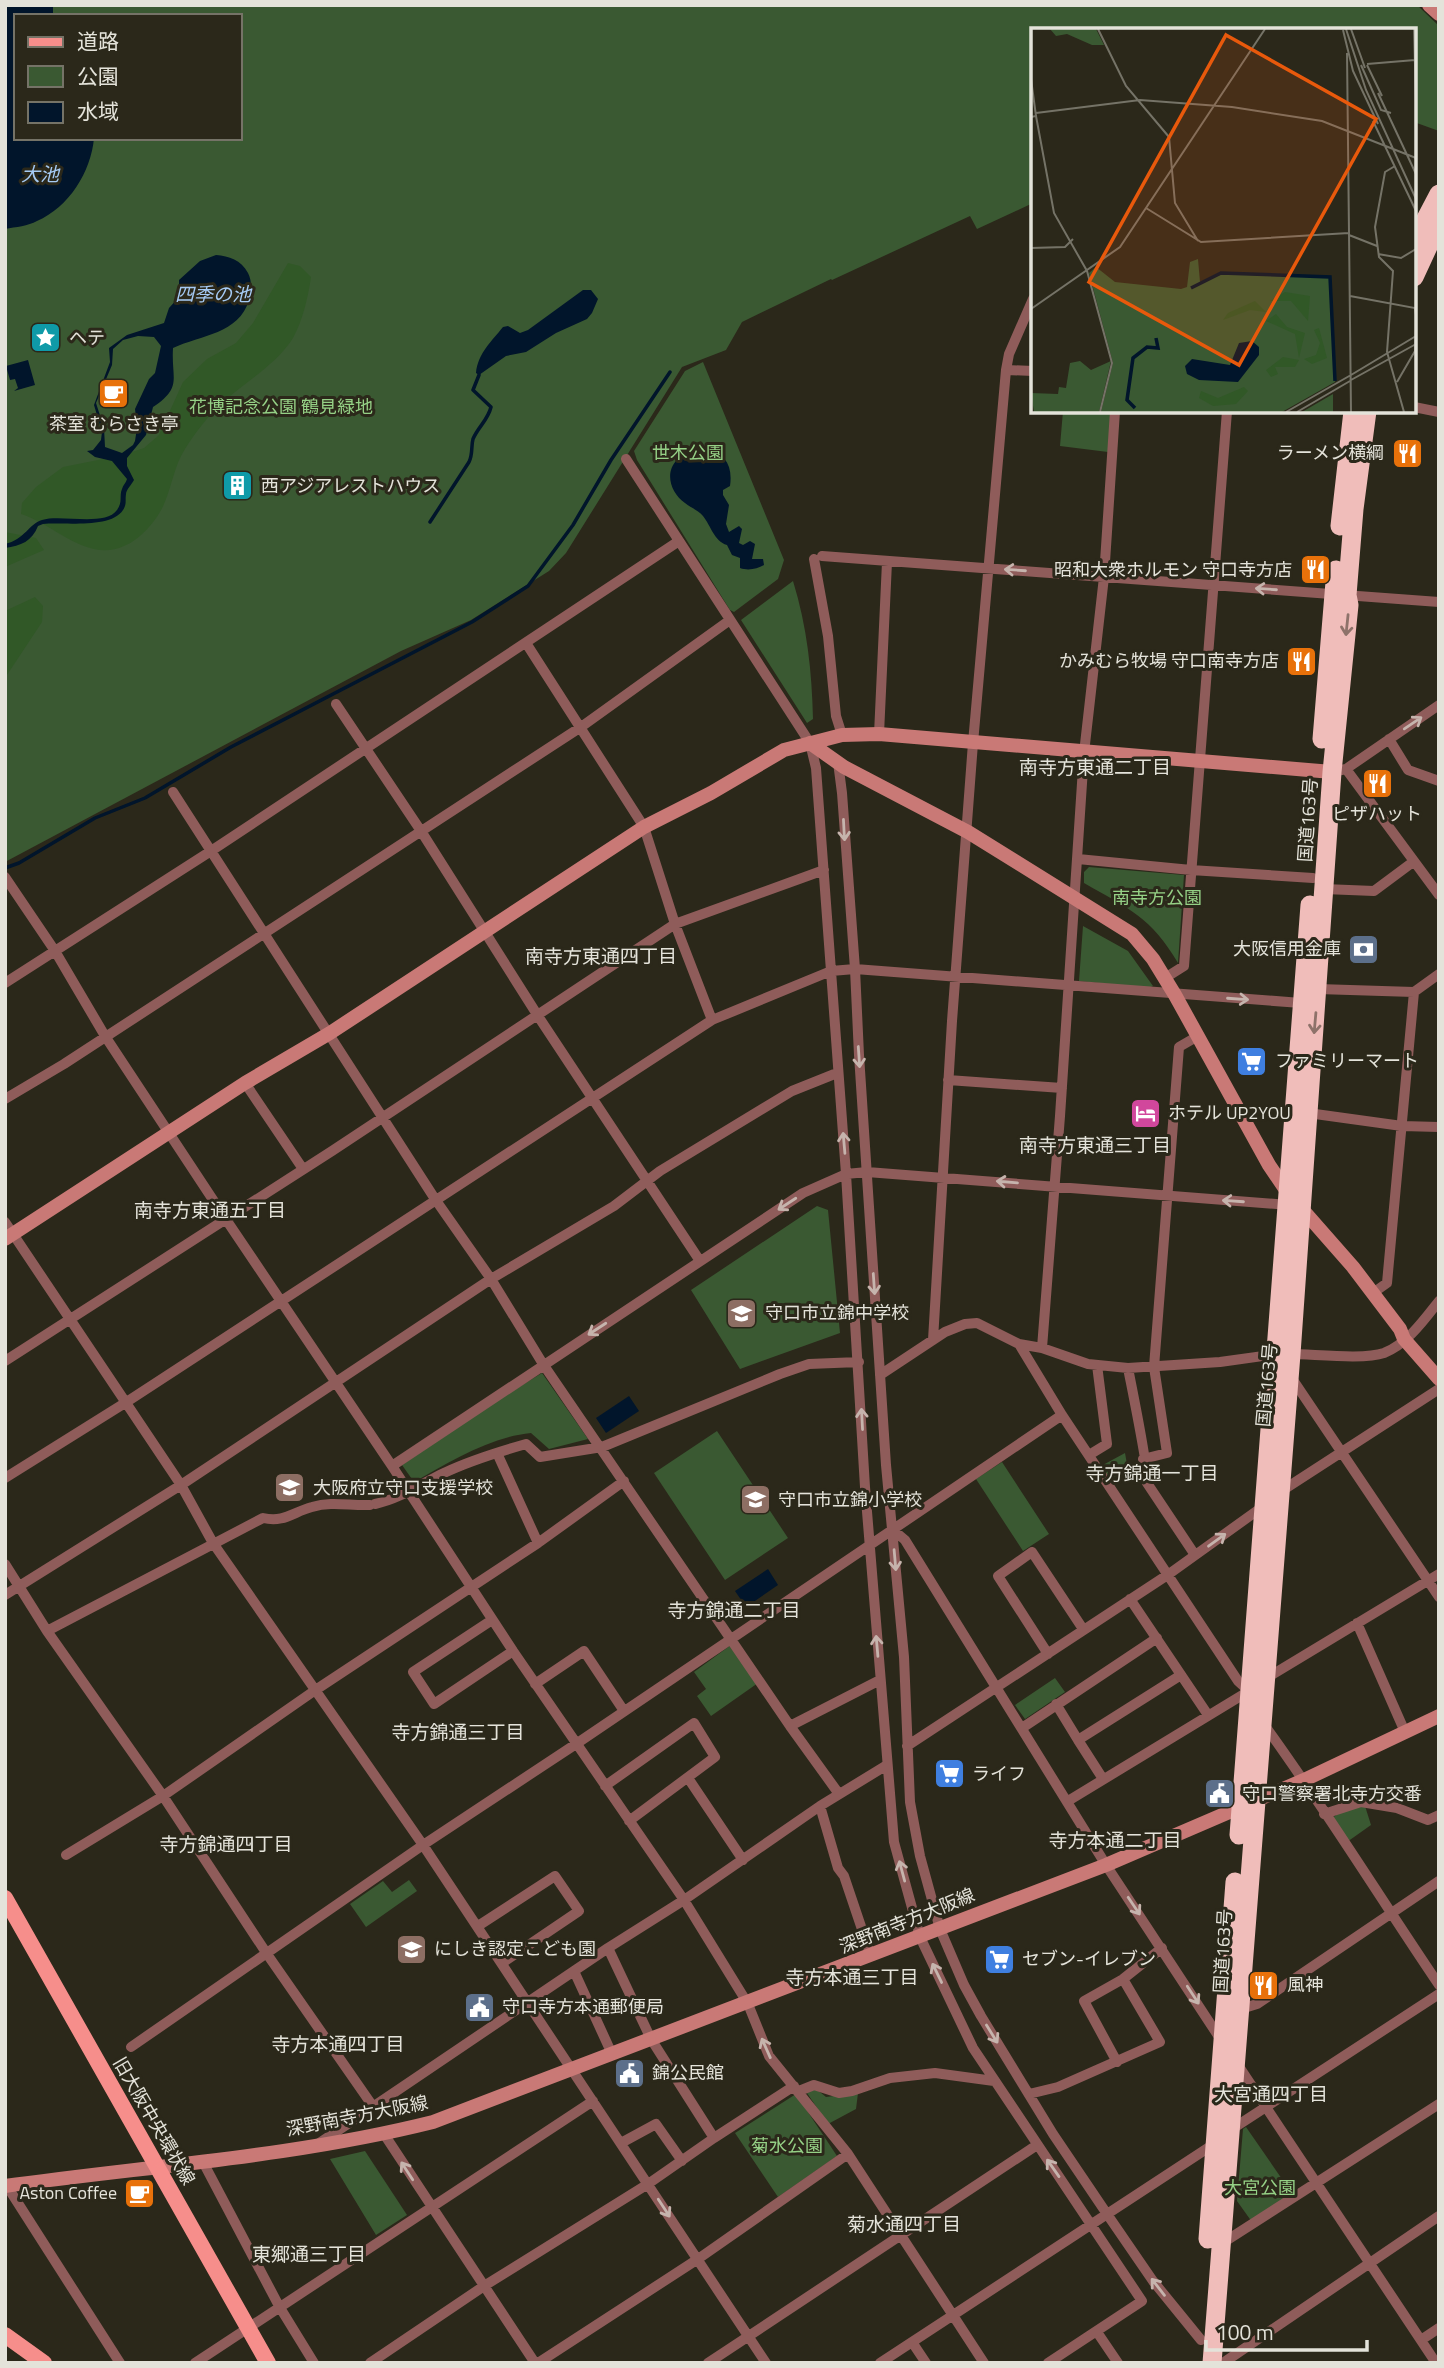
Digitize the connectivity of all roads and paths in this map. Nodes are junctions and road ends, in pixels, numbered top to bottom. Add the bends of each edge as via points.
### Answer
1 (1429, 5) edge
2 (1439, 14) edge
3 (1439, 194) edge
4 (1439, 223) edge
5 (1421, 248) edge
6 (1416, 269) edge
7 (1031, 304) edge
8 (1006, 370) junction
9 (1031, 371) edge
10 (1416, 407) edge
11 (1439, 412) edge
12 (1115, 413) edge
13 (1227, 413) edge
14 (1353, 413) edge
15 (1367, 413) edge
16 (626, 459) dead end
17 (679, 541) junction
18 (887, 562) junction
19 (988, 568) junction
20 (1104, 577) junction
21 (1215, 586) junction
22 (1341, 594) junction
23 (1439, 602) edge
24 (730, 620) junction
25 (526, 643) junction
26 (336, 704) dead end
27 (1439, 705) edge
28 (581, 727) junction
29 (879, 734) junction
30 (842, 735) junction
31 (1390, 739) junction
32 (810, 743) junction
33 (973, 744) junction
34 (365, 747) junction
35 (1084, 753) junction
36 (838, 762) junction
37 (1200, 762) junction
38 (1333, 771) junction
39 (1439, 781) edge
40 (173, 792) dead end
41 (644, 827) junction
42 (421, 831) junction
43 (968, 832) junction
44 (211, 850) junction
45 (1078, 859) junction
46 (1413, 862) junction
47 (824, 870) junction
48 (1191, 870) junction
49 (5, 877) edge
50 (1319, 884) junction
51 (1439, 895) edge
52 (1074, 896) junction
53 (675, 924) junction
54 (485, 929) junction
55 (264, 933) junction
56 (55, 951) junction
57 (855, 968) junction
58 (831, 971) junction
59 (1439, 974) edge
60 (957, 977) junction
61 (1165, 978) junction
62 (5, 983) edge
63 (1070, 986) junction
64 (1318, 989) junction
65 (1414, 992) junction
66 (1175, 995) junction
67 (1301, 1003) junction
68 (538, 1016) junction
69 (712, 1020) junction
70 (330, 1033) junction
71 (105, 1036) junction
72 (1198, 1036) junction
73 (837, 1073) junction
74 (948, 1080) junction
75 (245, 1083) junction
76 (1062, 1088) junction
77 (592, 1097) junction
78 (5, 1099) edge
79 (1308, 1114) junction
80 (384, 1116) junction
81 (1402, 1126) junction
82 (1439, 1127) edge
83 (169, 1132) junction
84 (303, 1169) junction
85 (867, 1172) junction
86 (846, 1174) junction
87 (942, 1177) junction
88 (647, 1179) junction
89 (1055, 1186) junction
90 (1166, 1196) junction
91 (435, 1199) junction
92 (1293, 1201) junction
93 (225, 1218) junction
94 (8, 1232) edge
95 (700, 1261) junction
96 (491, 1279) junction
97 (1373, 1293) junction
98 (281, 1300) junction
99 (1439, 1301) edge
100 (68, 1320) junction
101 (1405, 1339) junction
102 (933, 1340) junction
103 (1019, 1343) junction
104 (1042, 1348) junction
105 (1284, 1354) junction
106 (5, 1361) edge
107 (859, 1362) junction
108 (543, 1364) junction
109 (1097, 1365) junction
110 (1154, 1367) junction
111 (1128, 1368) junction
112 (1289, 1374) junction
113 (880, 1375) junction
114 (1439, 1379) edge
115 (337, 1383) junction
116 (1439, 1389) edge
117 (125, 1403) junction
118 (1062, 1415) junction
119 (602, 1447) junction
120 (1341, 1452) junction
121 (497, 1453) junction
122 (1089, 1455) junction
123 (1143, 1459) junction
124 (392, 1465) junction
125 (5, 1478) edge
126 (624, 1481) junction
127 (181, 1485) junction
128 (408, 1490) junction
129 (1280, 1492) junction
130 (1264, 1505) junction
131 (892, 1529) junction
132 (213, 1543) junction
133 (538, 1543) junction
134 (869, 1544) junction
135 (1195, 1555) junction
136 (5, 1564) edge
137 (1169, 1574) junction
138 (1439, 1574) edge
139 (1428, 1580) junction
140 (20, 1586) junction
141 (472, 1587) junction
142 (5, 1595) edge
143 (1439, 1597) edge
144 (1130, 1599) junction
145 (492, 1620) junction
146 (1357, 1623) junction
147 (1083, 1629) junction
148 (47, 1631) junction
149 (1157, 1638) junction
150 (731, 1639) junction
151 (513, 1651) junction
152 (1048, 1654) junction
153 (1181, 1675) junction
154 (880, 1681) junction
155 (536, 1684) junction
156 (1257, 1685) junction
157 (995, 1687) junction
158 (314, 1691) junction
159 (1056, 1704) junction
160 (624, 1711) junction
161 (1208, 1715) junction
162 (1439, 1716) edge
163 (1261, 1720) junction
164 (790, 1726) junction
165 (1022, 1728) junction
166 (1405, 1732) junction
167 (1078, 1740) junction
168 (576, 1744) junction
169 (907, 1746) junction
170 (887, 1765) junction
171 (688, 1778) junction
172 (1103, 1779) junction
173 (1304, 1780) junction
174 (605, 1786) junction
175 (839, 1794) junction
176 (163, 1796) junction
177 (1068, 1801) junction
178 (1248, 1803) junction
179 (820, 1806) junction
180 (1324, 1814) junction
181 (1435, 1820) edge
182 (629, 1821) junction
183 (423, 1845) junction
184 (66, 1856) dead end
185 (743, 1860) junction
186 (1106, 1865) junction
187 (1439, 1881) edge
188 (5, 1898) edge
189 (684, 1900) junction
190 (1391, 1915) junction
191 (478, 1926) junction
192 (940, 1929) junction
193 (919, 1937) junction
194 (608, 1948) junction
195 (1162, 1948) junction
196 (267, 1954) junction
197 (871, 1956) junction
198 (502, 1963) junction
199 (574, 1971) junction
200 (1123, 1979) junction
201 (1439, 1985) edge
202 (1439, 1994) edge
203 (528, 2003) junction
204 (748, 2004) junction
205 (1241, 2009) junction
206 (651, 2039) junction
207 (1223, 2042) junction
208 (131, 2046) dead end
209 (612, 2054) junction
210 (1117, 2062) junction
211 (1236, 2062) junction
212 (572, 2069) junction
213 (995, 2081) junction
214 (796, 2088) junction
215 (1029, 2094) junction
216 (593, 2101) junction
217 (1439, 2104) edge
218 (372, 2105) junction
219 (1268, 2108) junction
220 (384, 2134) junction
221 (1222, 2137) junction
222 (713, 2138) junction
223 (621, 2143) junction
224 (1037, 2145) junction
225 (313, 2147) junction
226 (848, 2154) junction
227 (682, 2161) junction
228 (203, 2162) junction
229 (157, 2166) junction
230 (1318, 2183) junction
231 (648, 2184) junction
232 (6, 2186) edge
233 (431, 2208) junction
234 (1107, 2214) junction
235 (1439, 2216) edge
236 (1092, 2224) junction
237 (901, 2236) junction
238 (1221, 2245) junction
239 (698, 2259) junction
240 (1370, 2262) junction
241 (484, 2286) junction
242 (278, 2306) junction
243 (953, 2315) junction
244 (247, 2326) junction
245 (1439, 2328) edge
246 (1097, 2332) junction
247 (5, 2335) edge
248 (748, 2336) junction
249 (1202, 2340) junction
250 (1421, 2340) junction
251 (912, 2342) junction
252 (44, 2363) edge
253 (120, 2363) edge
254 (195, 2363) edge
255 (268, 2363) edge
256 (314, 2363) edge
257 (370, 2363) edge
258 (536, 2363) edge
259 (708, 2363) edge
260 (766, 2363) edge
261 (880, 2363) edge
262 (926, 2363) edge
263 (984, 2363) edge
264 (1048, 2363) edge
265 (1118, 2363) edge
266 (1200, 2363) edge
267 (1212, 2363) edge
268 (1223, 2363) edge
269 (1436, 2363) edge

1 - 2 street
3 - 5 highway via 1418,234
4 - 5 highway
5 - 6 highway
7 - 8 street
8 - 9 street
8 - 19 street
10 - 11 street
12 - 20 street
13 - 21 street
14 - 22 highway, 国道163号 via 1342,496
15 - 22 highway, 国道163号
16 - 17 street
17 - 24 street
17 - 25 street
18 - 19 street
18 - 29 street
18 - 30 street via 818,557
20 -> 19 street
19 - 33 street
20 - 21 street
20 - 35 street
22 -> 21 street
21 - 37 street
22 - 23 street
22 - 38 highway, 国道163号
24 - 28 street
24 - 32 street
25 - 28 street
25 - 34 street
26 - 34 street
31 -> 27 street
28 - 41 street
28 - 42 street
29 - 30 street
29 - 33 street
30 - 32 street
31 - 38 street
31 - 39 street via 1408,770
32 - 36 street
32 - 41 street via 784,750
32 - 47 street
33 - 35 street
33 - 43 street
34 - 42 street
34 - 44 street
35 - 37 street
35 - 45 street
36 - 43 street
36 -> 57 street
37 - 38 street
37 - 48 street
38 - 46 street
38 - 50 highway, 国道163号
40 - 44 street
41 - 53 street
41 - 54 street
42 - 54 street
42 - 55 street
43 - 52 street
43 - 60 street
44 - 55 street
44 - 56 street
45 - 48 street
45 - 52 street
46 - 50 street via 1374,891
46 - 51 street
47 - 53 street
47 - 58 street
48 - 50 street
48 - 61 street via 1184,966
49 - 56 street
50 - 64 highway, 国道163号
50 - 67 highway, 国道163号
52 - 61 street via 1132,934
52 - 63 street
53 - 68 street
53 - 69 street
54 - 68 street
54 - 70 street
55 - 70 street
55 - 71 street
56 - 62 street
56 - 71 street
57 - 58 street
57 - 60 street
57 -> 85 street
58 - 69 street
58 - 73 street
59 - 65 street
60 - 63 street
60 - 74 street
61 - 66 street
63 - 66 street
63 - 76 street
64 - 65 street
64 - 67 street
64 -> 79 highway, 国道163号
65 - 81 street
66 -> 67 street
66 - 72 street
67 - 92 highway, 国道163号
68 - 77 street
68 - 80 street
69 - 77 street
70 - 75 street
70 - 80 street
71 - 78 street
71 - 83 street
72 - 90 street via 1179,1047
72 - 92 street
86 -> 73 street
73 - 88 street via 792,1091
74 - 76 street
74 - 87 street
75 - 83 street
75 - 84 street
76 - 89 street
77 - 88 street
77 - 91 street
79 - 81 street
79 - 92 highway, 国道163号
80 - 84 street
80 - 91 street
81 - 82 street
81 - 97 street via 1388,1283
83 - 93 street
83 - 94 street
84 - 93 street
85 - 86 street
85 - 87 street
85 -> 113 street
86 -> 95 street via 803,1193
86 - 107 street
89 -> 87 street
87 - 102 street
88 - 95 street
88 - 96 street via 614,1206
89 - 90 street
89 - 104 street
92 -> 90 street
90 - 110 street
91 - 96 street
91 - 98 street
92 - 97 street
92 - 105 highway, 国道163号
93 - 98 street
93 - 100 street
94 - 100 street
95 -> 108 street
96 - 108 street
96 - 115 street
97 - 101 street
98 - 115 street
98 - 117 street
99 - 101 street
100 - 106 street
100 - 117 street
101 - 105 street via 1383,1353
101 - 114 street
102 - 103 street via 977,1323
102 - 113 street
103 - 104 street
103 - 118 street
104 - 109 street
105 - 110 street
105 - 112 highway, 国道163号
105 - 130 highway, 国道163号
107 - 119 street via 809,1364
134 -> 107 street
108 - 119 street
108 - 124 street
109 - 111 street
109 - 122 street via 1107,1444
110 - 111 street
110 - 123 street via 1167,1453
111 - 123 street
112 - 120 street
112 - 129 highway, 国道163号
113 - 131 street
115 - 124 street
115 - 127 street
116 - 120 street
117 - 125 street
117 - 127 street
118 - 122 street
118 - 131 street
119 - 121 street via 540,1457 526,1444
119 - 126 street
120 - 129 street
120 - 139 street
121 - 128 street
121 - 133 street
122 - 137 street
123 - 135 street via 1147,1482
124 - 128 street
126 - 133 street
126 - 150 street
127 - 132 street
127 - 140 street
128 - 132 street via 372,1505 329,1503 276,1521 263,1518
128 - 141 street
129 - 130 street
129 - 156 highway, 国道163号
135 -> 130 street
130 - 156 highway, 国道163号
131 - 134 street
131 - 157 street via 905,1540
131 -> 169 street
132 - 148 street
132 - 158 street
133 - 141 street
134 - 150 street
154 -> 134 street
135 - 137 street
136 - 140 street
137 - 144 street
137 - 156 street via 1237,1681
138 - 139 street
139 - 143 street
139 - 146 street
140 - 142 street
140 - 148 street
141 - 145 street
141 - 158 street
144 - 147 street
144 - 149 street
145 - 151 street
145 - 151 street via 413,1672 434,1704
146 - 156 street
146 - 166 street
147 - 152 street
147 - 152 street via 1032,1552 998,1576
148 - 176 street
149 - 153 street
149 - 159 street
150 - 160 street
150 - 164 street
151 - 155 street
152 - 157 street
153 - 161 street
153 - 167 street
154 - 164 street
154 - 170 street
155 - 160 street via 584,1651
155 - 168 street
156 - 161 street
156 - 163 highway, 国道163号
156 - 178 highway, 国道163号
157 - 165 street
157 - 169 street
158 - 176 street
158 - 183 street
159 - 165 street
159 - 167 street
160 - 168 street
161 - 172 street
162 - 166 street, 深野南寺方大阪線
163 - 173 street
163 - 178 highway, 国道163号
164 - 175 street
165 - 177 street
166 - 173 street, 深野南寺方大阪線
167 - 172 street
168 - 174 street
168 - 183 street
169 - 192 street via 917,1842
170 - 175 street
193 -> 170 street via 894,1842
171 - 174 street via 715,1757 694,1723
171 - 182 street
171 - 185 street
172 - 177 street
173 - 178 street, 深野南寺方大阪線
173 - 180 street
174 - 182 street
175 - 179 street
176 - 184 street
176 - 196 street
177 - 186 street
178 - 186 street, 深野南寺方大阪線
178 - 205 highway, 国道163号
178 - 207 highway, 国道163号
179 - 185 street
179 - 197 street
180 - 181 street via 1361,1802
180 - 190 street
182 - 189 street
183 - 191 street
183 - 196 street
185 - 189 street
186 - 192 street, 深野南寺方大阪線
186 -> 195 street
187 - 190 street
188 - 229 main road, 旧大阪中央環状線
189 - 194 street
189 - 204 street
190 - 201 street
190 - 205 street via 1257,2004
191 - 198 street
191 - 198 street via 555,1877 579,1912
192 - 193 street, 深野南寺方大阪線
192 -> 215 street via 964,1985
193 - 197 street, 深野南寺方大阪線
213 -> 193 street via 973,2048
194 - 199 street
194 - 206 street
195 - 200 street
195 -> 207 street
196 - 208 street
196 - 218 street
197 - 204 street, 深野南寺方大阪線
198 - 203 street
199 - 203 street
199 - 209 street
200 - 210 street via 1084,2001
200 - 210 street via 1160,2042
202 - 219 street
203 - 212 street
203 - 218 street
204 - 206 street, 深野南寺方大阪線
214 -> 204 street via 769,2056
205 - 211 highway, 国道163号
206 - 209 street, 深野南寺方大阪線
206 - 222 street
207 - 211 street
207 - 221 highway, 国道163号
209 - 212 street, 深野南寺方大阪線
210 - 215 street
211 - 219 street
211 - 221 highway, 国道163号
212 - 216 street
212 - 220 street, 深野南寺方大阪線 via 433,2122
213 - 214 street via 935,2073 890,2078 839,2093 814,2085
213 - 224 street
214 - 222 street
214 - 226 street
215 - 234 street
216 - 223 street
216 - 233 street
217 - 230 street
218 - 225 street
219 - 221 street
219 - 230 street
220 - 225 street, 深野南寺方大阪線
233 -> 220 street
221 - 234 street
221 - 238 highway, 国道163号
221 - 249 highway, 国道163号
222 - 227 street
223 - 227 street via 656,2124
223 - 231 street
236 -> 224 street
224 - 237 street
225 - 228 street, 深野南寺方大阪線
226 - 237 street
226 - 239 street
227 - 231 street
228 - 229 street, 深野南寺方大阪線
228 - 242 street
229 - 232 street, 深野南寺方大阪線
229 - 244 main road, 旧大阪中央環状線
230 - 238 street
230 - 240 street
231 -> 239 street
231 - 241 street
232 - 253 street
233 - 241 street
233 - 242 street
234 - 236 street
249 -> 234 street via 1153,2281
235 - 240 street
236 - 243 street
236 - 246 street via 1142,2301
237 - 243 street
237 - 248 street
238 - 267 highway, 国道163号
239 - 248 street
239 - 258 street
240 - 250 street
240 - 268 street
241 - 257 street
241 - 258 street
242 - 244 street
242 - 256 street
243 - 251 street
243 - 263 street
244 - 254 street
244 - 255 main road, 旧大阪中央環状線
245 - 250 street
246 - 264 street
246 - 265 street
247 - 252 main road
248 - 259 street
248 - 260 street
249 - 266 highway, 国道163号
250 - 269 street
251 - 261 street
251 - 262 street

